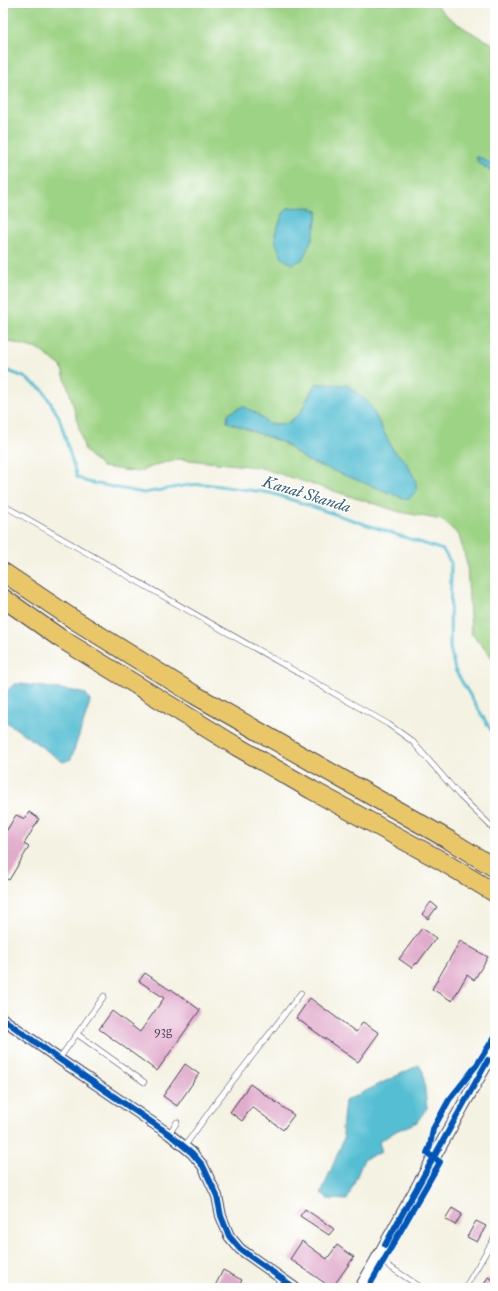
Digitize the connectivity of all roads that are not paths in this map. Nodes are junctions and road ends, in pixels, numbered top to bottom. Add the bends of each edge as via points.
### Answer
1 (3, 504) edge
2 (3, 572) edge
3 (3, 598) edge
4 (495, 830) edge
5 (495, 868) edge
6 (495, 893) edge
7 (301, 993) dead end
8 (104, 996) dead end
9 (3, 1019) edge
10 (77, 1034) junction
11 (495, 1048) edge
12 (59, 1059) junction
13 (144, 1082) dead end
14 (177, 1122) dead end
15 (168, 1134) junction
16 (184, 1147) junction
17 (495, 1237) edge
18 (377, 1258) junction
19 (295, 1288) edge
20 (361, 1288) edge
21 (422, 1288) edge
22 (465, 1288) edge

1 - 4 lane via 388,724 412,741 460,796
2 - 5 highway via 195,695
3 - 6 highway via 60,638 217,735
7 - 16 lane
8 - 10 lane
9 - 12 street
10 - 12 lane
10 - 13 lane
11 - 18 street
12 - 15 street
14 - 15 lane
15 - 16 street
16 - 19 street via 203,1166 217,1196 221,1216 240,1250
17 - 22 lane
18 - 20 street
18 - 21 lane

